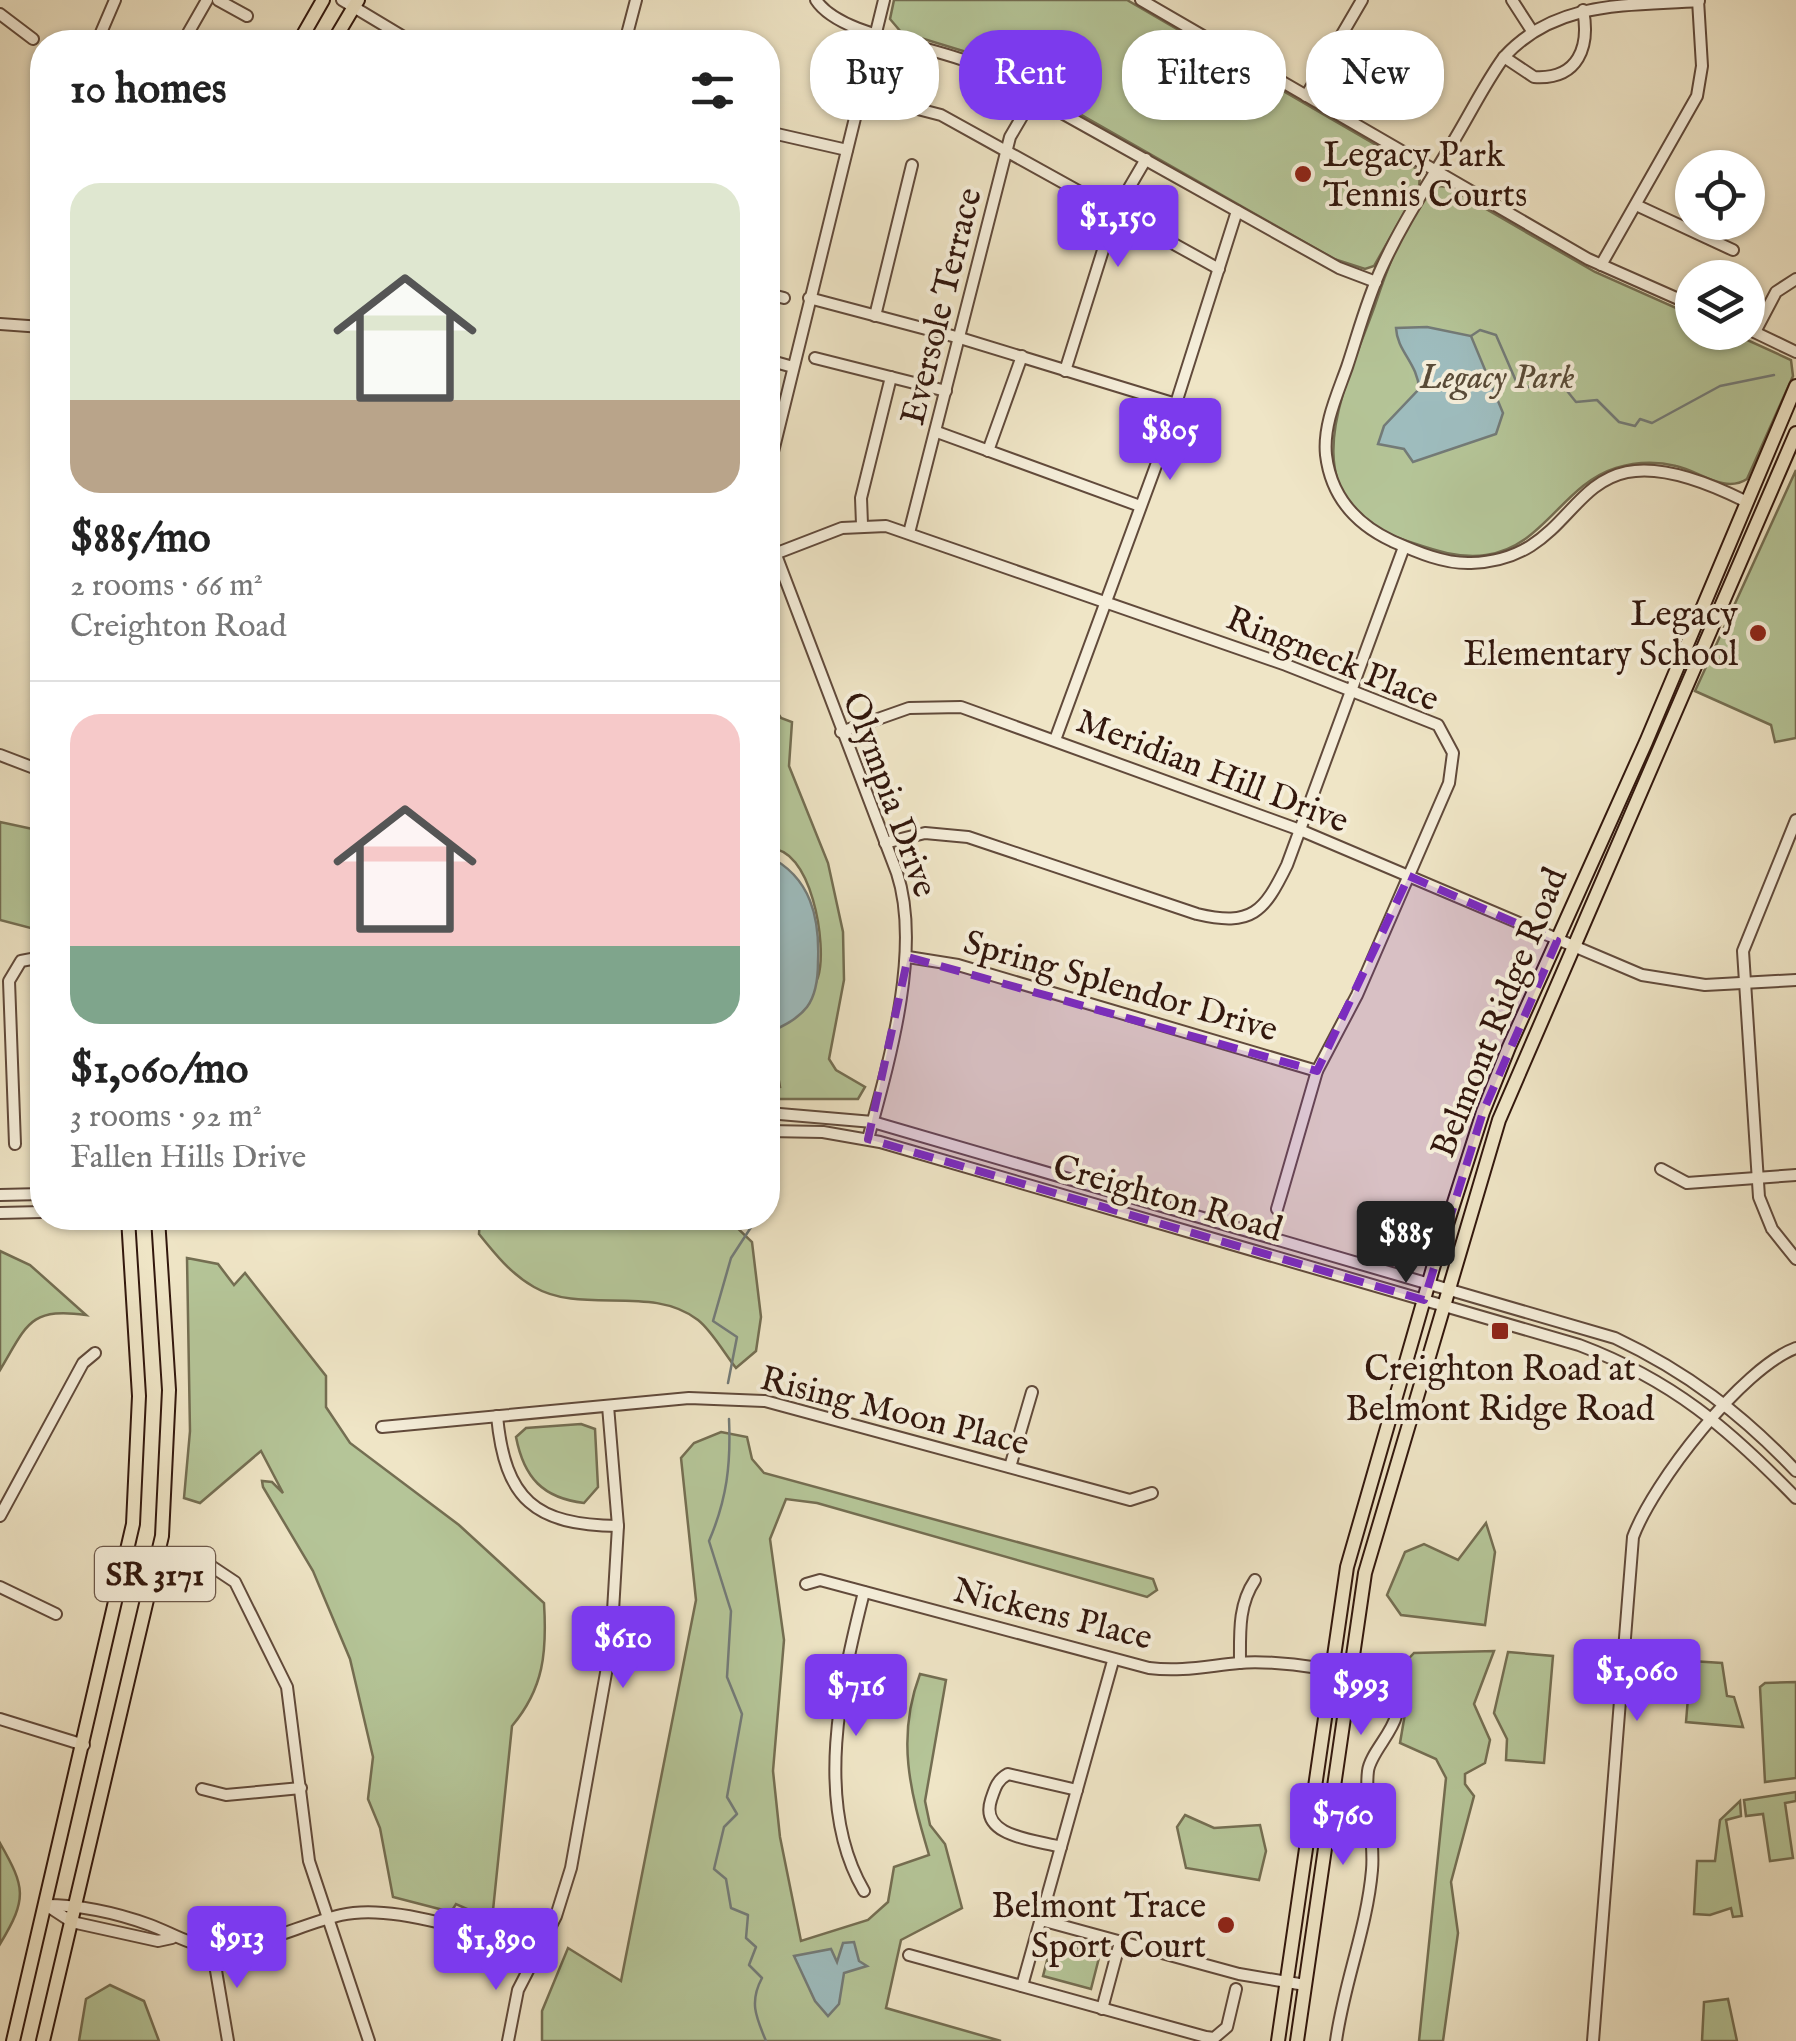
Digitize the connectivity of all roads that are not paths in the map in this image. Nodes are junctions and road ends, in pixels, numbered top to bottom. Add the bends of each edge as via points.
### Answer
1 (115, 0) edge
2 (206, 0) edge
3 (218, 0) edge
4 (323, 0) edge
5 (636, 0) edge
6 (816, 0) edge
7 (884, 0) edge
8 (1141, 0) edge
9 (1512, 0) edge
10 (1698, 1) edge
11 (352, 2) edge
12 (1360, 2) edge
13 (1583, 10) junction
14 (0, 14) edge
15 (247, 16) dead end
16 (102, 30) edge
17 (190, 30) edge
18 (306, 30) edge
19 (339, 30) edge
20 (394, 30) edge
21 (628, 30) edge
22 (870, 30) edge
23 (876, 30) edge
24 (1344, 30) edge
25 (1532, 31) junction
26 (30, 37) edge
27 (1504, 58) junction
28 (1306, 96) edge
29 (939, 114) edge
30 (854, 120) edge
31 (1022, 120) edge
32 (1077, 120) edge
33 (1347, 120) edge
34 (780, 135) edge
35 (847, 150) junction
36 (1006, 150) junction
37 (1146, 158) junction
38 (912, 165) dead end
39 (1436, 172) junction
40 (1635, 206) junction
41 (1237, 211) junction
42 (1116, 212) junction
43 (1733, 250) dead end
44 (1601, 265) junction
45 (1219, 269) junction
46 (1796, 279) edge
47 (1376, 282) junction
48 (780, 297) edge
49 (784, 298) dead end
50 (809, 298) junction
51 (1675, 298) edge
52 (1765, 306) edge
53 (875, 316) junction
54 (0, 324) edge
55 (30, 326) edge
56 (960, 338) junction
57 (1765, 338) edge
58 (1796, 352) edge
59 (1022, 356) junction
60 (814, 358) dead end
61 (780, 363) edge
62 (793, 366) junction
63 (1066, 370) junction
64 (891, 377) junction
65 (1796, 386) edge
66 (946, 391) junction
67 (1176, 404) junction
68 (780, 421) edge
69 (937, 432) junction
70 (1796, 433) edge
71 (988, 451) junction
72 (1746, 501) junction
73 (1140, 506) junction
74 (862, 524) junction
75 (908, 533) junction
76 (1404, 546) junction
77 (780, 552) edge
78 (780, 576) edge
79 (1105, 605) junction
80 (1352, 688) junction
81 (841, 732) junction
82 (1056, 740) junction
83 (0, 755) edge
84 (30, 766) edge
85 (1796, 820) edge
86 (1300, 830) junction
87 (885, 842) junction
88 (1409, 876) junction
89 (1557, 940) junction
90 (1575, 948) junction
91 (908, 957) junction
92 (30, 960) edge
93 (1796, 980) edge
94 (1743, 984) junction
95 (11, 1037) junction
96 (0, 1046) edge
97 (1318, 1070) junction
98 (13, 1104) junction
99 (0, 1105) edge
100 (780, 1113) edge
101 (873, 1122) junction
102 (780, 1131) edge
103 (868, 1139) junction
104 (15, 1144) dead end
105 (1661, 1169) dead end
106 (1796, 1174) edge
107 (1756, 1177) junction
108 (30, 1194) edge
109 (0, 1195) edge
110 (1278, 1209) dead end
111 (30, 1212) edge
112 (0, 1213) edge
113 (129, 1230) edge
114 (159, 1230) edge
115 (1796, 1259) edge
116 (1429, 1282) junction
117 (1448, 1287) junction
118 (1424, 1300) junction
119 (1443, 1306) junction
120 (1796, 1348) edge
121 (96, 1353) dead end
122 (1032, 1392) dead end
123 (1727, 1403) junction
124 (608, 1406) junction
125 (496, 1416) junction
126 (1715, 1418) junction
127 (382, 1428) dead end
128 (1010, 1467) junction
129 (1796, 1471) edge
130 (1152, 1494) dead end
131 (1796, 1498) edge
132 (0, 1516) edge
133 (618, 1526) junction
134 (211, 1566) dead end
135 (1255, 1580) dead end
136 (806, 1584) dead end
137 (0, 1588) edge
138 (864, 1592) junction
139 (56, 1614) dead end
140 (1112, 1662) junction
141 (1240, 1662) junction
142 (1330, 1672) junction
143 (1348, 1675) junction
144 (0, 1719) edge
145 (84, 1745) junction
146 (202, 1788) dead end
147 (301, 1788) junction
148 (1076, 1790) junction
149 (1062, 1847) junction
150 (864, 1891) dead end
151 (45, 1905) junction
152 (76, 1906) junction
153 (328, 1918) junction
154 (1041, 1920) junction
155 (72, 1922) junction
156 (172, 1938) junction
157 (1120, 1942) junction
158 (212, 1947) junction
159 (909, 1954) dead end
160 (534, 1957) junction
161 (1285, 1982) junction
162 (1305, 1985) junction
163 (1022, 1986) junction
164 (1236, 1989) dead end
165 (1102, 2008) junction
166 (13, 2041) edge
167 (43, 2041) edge
168 (228, 2041) edge
169 (369, 2041) edge
170 (508, 2041) edge
171 (1278, 2041) edge
172 (1297, 2041) edge
173 (1336, 2041) edge
174 (1593, 2041) edge

1 - 16 street
2 - 17 street
3 - 15 street
4 - 18 main road
5 - 21 street
6 - 22 street via 828,16
7 - 23 street
8 - 28 street
9 - 25 street
10 - 13 street
10 - 40 street via 1702,66 1696,96
11 - 19 main road
11 - 20 street
12 - 24 street
13 - 25 street
13 - 27 street via 1586,44 1558,72 1534,77
14 - 26 street
25 - 27 street
27 - 39 street
29 - 36 street
30 - 35 street
31 - 36 street, Eversole Terrace
32 - 37 street
33 - 39 street
34 - 35 street
35 - 50 street
36 - 42 street
36 - 56 street, Eversole Terrace
37 - 41 street
37 - 42 street
38 - 53 street
39 - 44 street
39 - 47 street
40 - 43 street
40 - 44 street
41 - 45 street
41 - 47 street
42 - 45 street
42 - 63 street
44 - 51 street
45 - 67 street
46 - 52 street
47 - 76 street via 1329,419 1326,458 1353,514 1372,532
48 - 49 street
50 - 53 street
50 - 62 street
53 - 56 street
54 - 55 street
56 - 59 street
56 - 66 street, Eversole Terrace
57 - 58 street
59 - 63 street
59 - 71 street
60 - 64 street
61 - 62 street
62 - 68 street
63 - 67 street
64 - 66 street
64 - 74 street via 861,498
65 - 72 main road, Belmont Ridge Road
66 - 69 street, Eversole Terrace
67 - 73 street
69 - 71 street
69 - 75 street, Eversole Terrace
70 - 90 main road, Belmont Ridge Road
71 - 73 street
72 - 76 street via 1696,478 1639,469 1603,479 1534,542 1509,556 1453,562
72 - 89 main road, Belmont Ridge Road
73 - 79 street
74 - 75 street, Ringneck Place
74 - 77 street
75 - 79 street, Ringneck Place
76 - 80 street
78 - 81 street, Olympia Drive
79 - 80 street, Ringneck Place
79 - 82 street
80 - 86 street
80 - 88 street, Ringneck Place via 1438,725 1453,752 1449,783
81 - 82 street, Meridian Hill Drive via 909,708 943,705
81 - 87 street, Olympia Drive
82 - 86 street, Meridian Hill Drive
83 - 84 street
85 - 94 street via 1742,951
86 - 87 street via 1266,904 1228,921 968,837 925,834
86 - 88 street, Meridian Hill Drive
87 - 91 street, Olympia Drive via 906,909
88 - 89 street, Meridian Hill Drive
88 - 97 street, Ringneck Place
89 - 90 street, Meridian Hill Drive
89 - 116 main road, Belmont Ridge Road via 1483,1112
90 - 94 street, Meridian Hill Drive via 1642,976
90 - 117 main road, Belmont Ridge Road via 1500,1120
91 - 97 street, Spring Splendor Drive via 958,965
91 - 101 street, Olympia Drive
92 - 95 street via 10,974
93 - 94 street, Meridian Hill Drive
94 - 107 street
95 - 96 street
95 - 98 street
97 - 110 street, Ringneck Place
98 - 99 street
98 - 104 street
100 - 101 street, Creighton Road
101 - 103 street, Olympia Drive
101 - 116 street, Creighton Road
102 - 103 street, Creighton Road
103 - 118 street, Creighton Road
105 - 107 street via 1687,1183
106 - 107 street
107 - 115 street via 1764,1212
108 - 109 street
111 - 112 street
113 - 145 main road, SR 3171 via 139,1466 128,1553
114 - 152 main road, SR 3171 via 169,1408 162,1536
116 - 117 street, Creighton Road
116 - 118 main road, Belmont Ridge Road
117 - 119 main road, Belmont Ridge Road
117 - 123 street, Creighton Road via 1615,1338
118 - 119 street, Creighton Road
118 - 142 main road, Belmont Ridge Road via 1347,1568
119 - 126 street, Creighton Road via 1612,1358
119 - 143 main road, Belmont Ridge Road via 1365,1573
120 - 123 street via 1768,1362
121 - 132 street via 82,1363
122 - 128 street
123 - 126 street
123 - 129 street, Creighton Road
124 - 125 street, Rising Moon Place
124 - 128 street, Rising Moon Place via 765,1400
124 - 133 street
125 - 127 street, Rising Moon Place
125 - 133 street via 504,1464 527,1502 576,1525
126 - 131 street, Creighton Road
126 - 174 street via 1648,1504 1633,1537
128 - 130 street, Rising Moon Place via 1130,1500
133 - 160 street via 611,1645 570,1868 556,1916
134 - 147 street via 234,1582 280,1669
135 - 141 street via 1240,1620
136 - 138 street, Nickens Place via 820,1580
137 - 139 street
138 - 140 street, Nickens Place
138 - 150 street via 842,1677 836,1750 848,1851
140 - 141 street, Nickens Place via 1184,1672
140 - 148 street
141 - 142 street, Nickens Place
142 - 143 street, Nickens Place
142 - 161 main road, Belmont Ridge Road
143 - 162 main road, Belmont Ridge Road
143 - 173 street, Nickens Place via 1386,1688 1396,1718 1369,1765 1368,1902
144 - 145 street
145 - 151 main road, SR 3171
146 - 147 street via 226,1795
147 - 153 street via 310,1862
148 - 149 street
148 - 149 street via 1008,1774 998,1780 989,1808 1000,1830
149 - 154 street
151 - 152 street
151 - 155 street
151 - 166 main road, SR 3171
152 - 155 main road, SR 3171
152 - 156 street via 154,1926
153 - 158 street via 271,1939
153 - 160 street via 393,1912
153 - 169 street
154 - 157 street
154 - 163 street
155 - 156 street via 158,1941
155 - 167 main road, SR 3171
156 - 158 street
157 - 161 street
157 - 165 street
158 - 168 street
159 - 163 street
160 - 170 street via 518,1990
161 - 162 street
161 - 171 main road, Belmont Ridge Road
162 - 172 main road, Belmont Ridge Road
163 - 165 street
164 - 165 street via 1226,2028 1214,2038

